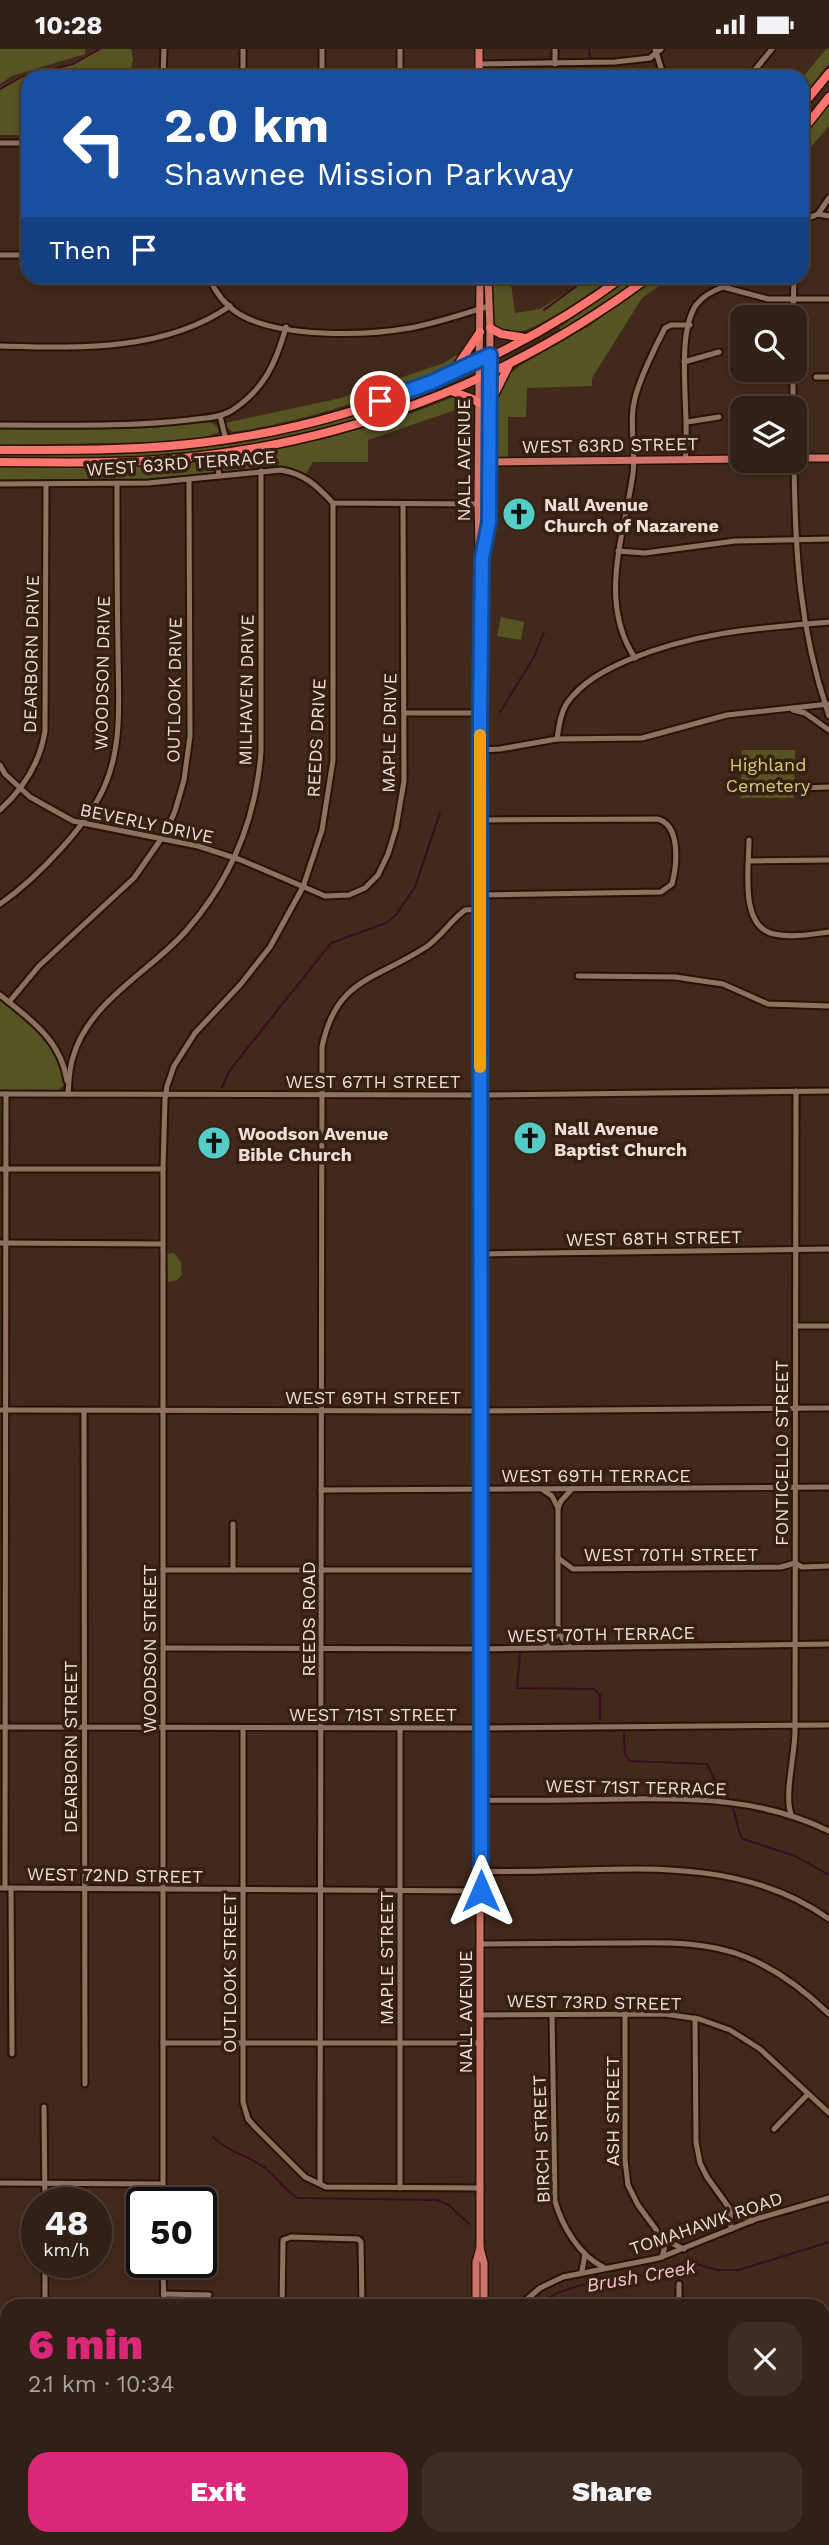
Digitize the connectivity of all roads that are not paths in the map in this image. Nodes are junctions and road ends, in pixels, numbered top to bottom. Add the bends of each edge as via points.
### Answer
1 (164, 49) edge
2 (243, 49) edge
3 (322, 49) edge
4 (400, 49) edge
5 (479, 49) edge
6 (555, 49) edge
7 (772, 49) edge
8 (657, 51) edge
9 (479, 64) junction
10 (555, 64) junction
11 (163, 70) edge
12 (243, 70) edge
13 (321, 70) edge
14 (400, 70) edge
15 (479, 70) edge
16 (662, 70) edge
17 (754, 70) edge
18 (829, 73) edge
19 (809, 97) edge
20 (829, 97) edge
21 (809, 122) edge
22 (0, 143) edge
23 (21, 143) edge
24 (829, 198) edge
25 (818, 214) junction
26 (829, 216) edge
27 (809, 218) edge
28 (0, 255) edge
29 (21, 255) edge
30 (213, 284) edge
31 (480, 284) edge
32 (488, 284) edge
33 (612, 284) edge
34 (639, 284) edge
35 (794, 284) edge
36 (793, 299) junction
37 (829, 299) edge
38 (793, 305) edge
39 (230, 306) junction
40 (489, 306) junction
41 (479, 309) junction
42 (690, 325) junction
43 (286, 327) junction
44 (490, 328) junction
45 (480, 332) junction
46 (526, 338) junction
47 (0, 346) edge
48 (719, 352) dead end
49 (490, 355) junction
50 (479, 360) junction
51 (684, 362) junction
52 (509, 365) junction
53 (453, 372) junction
54 (491, 374) junction
55 (816, 377) dead end
56 (829, 377) edge
57 (479, 379) junction
58 (451, 391) junction
59 (491, 401) junction
60 (479, 403) junction
61 (220, 416) junction
62 (719, 417) dead end
63 (687, 422) junction
64 (0, 425) edge
65 (226, 440) junction
66 (0, 450) edge
67 (216, 454) junction
68 (829, 458) edge
69 (730, 459) edge
70 (807, 459) edge
71 (633, 460) junction
72 (685, 460) junction
73 (0, 462) edge
74 (489, 462) junction
75 (479, 463) junction
76 (261, 471) junction
77 (794, 473) edge
78 (219, 477) junction
79 (189, 480) junction
80 (0, 484) edge
81 (46, 484) junction
82 (117, 484) junction
83 (333, 503) junction
84 (403, 504) junction
85 (478, 504) junction
86 (795, 539) junction
87 (829, 539) edge
88 (618, 551) junction
89 (482, 558) junction
90 (829, 622) edge
91 (804, 624) junction
92 (635, 657) junction
93 (827, 704) edge
94 (786, 709) junction
95 (405, 713) junction
96 (480, 713) junction
97 (829, 716) edge
98 (829, 730) edge
99 (557, 739) junction
100 (480, 750) junction
101 (0, 765) edge
102 (2, 775) edge
103 (829, 787) edge
104 (20, 788) junction
105 (800, 788) dead end
106 (0, 810) edge
107 (480, 820) junction
108 (82, 823) junction
109 (162, 839) junction
110 (750, 841) dead end
111 (235, 858) junction
112 (829, 860) edge
113 (749, 861) junction
114 (303, 887) junction
115 (480, 895) junction
116 (0, 904) edge
117 (480, 909) junction
118 (829, 932) edge
119 (578, 976) dead end
120 (0, 995) edge
121 (9, 1002) junction
122 (829, 1006) edge
123 (61, 1056) junction
124 (73, 1056) junction
125 (796, 1091) junction
126 (829, 1091) edge
127 (3, 1094) edge
128 (68, 1094) junction
129 (166, 1094) junction
130 (321, 1095) junction
131 (480, 1095) junction
132 (3, 1169) edge
133 (163, 1169) junction
134 (2, 1243) edge
135 (163, 1244) junction
136 (829, 1249) edge
137 (796, 1250) junction
138 (480, 1254) junction
139 (796, 1326) junction
140 (829, 1326) edge
141 (795, 1408) junction
142 (829, 1408) edge
143 (3, 1410) edge
144 (84, 1411) junction
145 (163, 1411) junction
146 (321, 1411) junction
147 (479, 1411) junction
148 (796, 1487) junction
149 (829, 1487) edge
150 (572, 1489) junction
151 (321, 1490) junction
152 (479, 1490) junction
153 (541, 1490) junction
154 (558, 1508) junction
155 (233, 1524) dead end
156 (558, 1558) junction
157 (795, 1563) junction
158 (829, 1566) edge
159 (322, 1569) junction
160 (573, 1569) junction
161 (163, 1570) junction
162 (233, 1570) junction
163 (479, 1570) junction
164 (558, 1579) junction
165 (558, 1627) junction
166 (795, 1643) junction
167 (829, 1644) edge
168 (570, 1647) junction
169 (163, 1648) junction
170 (322, 1648) junction
171 (544, 1648) junction
172 (479, 1649) junction
173 (795, 1725) junction
174 (829, 1725) edge
175 (3, 1727) edge
176 (84, 1727) junction
177 (163, 1727) junction
178 (243, 1728) junction
179 (321, 1728) junction
180 (400, 1728) junction
181 (480, 1728) junction
182 (787, 1798) junction
183 (480, 1800) junction
184 (774, 1810) junction
185 (791, 1814) junction
186 (829, 1831) edge
187 (481, 1871) junction
188 (5, 1888) edge
189 (85, 1890) junction
190 (164, 1890) junction
191 (243, 1891) junction
192 (321, 1891) junction
193 (400, 1891) junction
194 (481, 1891) junction
195 (829, 1919) edge
196 (480, 1944) junction
197 (829, 2014) edge
198 (480, 2015) junction
199 (552, 2015) junction
200 (625, 2015) junction
201 (695, 2018) junction
202 (709, 2022) junction
203 (696, 2035) junction
204 (163, 2043) junction
205 (243, 2043) junction
206 (322, 2043) junction
207 (401, 2043) junction
208 (481, 2043) junction
209 (12, 2054) dead end
210 (85, 2084) dead end
211 (808, 2094) junction
212 (44, 2107) dead end
213 (829, 2113) edge
214 (774, 2129) dead end
215 (0, 2183) edge
216 (45, 2183) junction
217 (163, 2184) joint
218 (320, 2184) junction
219 (45, 2187) edge
220 (400, 2187) junction
221 (481, 2187) junction
222 (829, 2198) edge
223 (730, 2209) junction
224 (752, 2221) junction
225 (731, 2229) junction
226 (663, 2239) junction
227 (480, 2248) junction
228 (684, 2249) junction
229 (585, 2254) junction
230 (662, 2257) junction
231 (605, 2269) junction
232 (582, 2271) junction
233 (45, 2278) edge
234 (163, 2278) edge
235 (679, 2284) dead end
236 (164, 2294) junction
237 (209, 2295) dead end
238 (45, 2299) edge
239 (164, 2299) edge
240 (282, 2299) edge
241 (362, 2299) edge
242 (476, 2299) edge
243 (484, 2299) edge
244 (527, 2299) edge
245 (680, 2299) edge

1 - 11 street
2 - 12 street
3 - 13 street
4 - 14 street
5 - 9 main road
6 - 10 street
7 - 17 street
8 - 10 street via 650,58
8 - 16 street
9 - 10 street
9 - 15 main road
18 - 19 highway
20 - 21 highway
22 - 23 street
24 - 25 street
25 - 26 street
25 - 27 street
28 - 29 street
30 - 39 street
31 - 41 main road, NALL AVENUE
32 - 40 main road, NALL AVENUE
33 - 46 highway
34 - 52 highway
35 - 36 street
36 - 37 street
36 - 38 street
36 - 42 street via 757,297 723,287 702,299
39 - 43 street via 254,320
39 - 47 street via 187,330 143,341
40 - 41 street
40 - 44 main road, NALL AVENUE
41 - 43 street via 386,331 335,333
41 - 45 main road, NALL AVENUE
42 - 51 street
42 - 71 street via 665,328 643,379 634,401
43 - 61 street via 266,380 253,395
44 - 46 highway
44 - 49 main road, NALL AVENUE
45 - 50 main road, NALL AVENUE
45 - 53 highway
46 - 49 highway
48 - 51 street
49 - 50 highway
49 - 54 main road, NALL AVENUE
50 - 53 highway
50 - 57 main road, NALL AVENUE
51 - 63 street
52 - 54 highway
52 - 59 highway
53 - 65 highway via 337,415
54 - 57 highway
54 - 59 main road, NALL AVENUE
55 - 56 street
57 - 58 highway
57 - 60 main road, NALL AVENUE
58 - 60 highway
58 - 67 highway via 346,427
59 - 74 main road, NALL AVENUE
60 - 75 main road, NALL AVENUE
61 - 64 street via 123,425
61 - 65 street
62 - 63 street
63 - 72 street
65 - 66 highway via 132,449
67 - 73 highway via 139,461
67 - 78 street
68 - 70 main road
69 - 72 main road, WEST 63RD STREET
71 - 72 main road, WEST 63RD STREET
71 - 74 main road, WEST 63RD STREET
71 - 88 street
74 - 75 main road, WEST 63RD STREET
74 - 89 main road, NALL AVENUE via 489,522
75 - 85 main road, NALL AVENUE
76 - 78 street, WEST 63RD TERRACE
76 - 83 street, WEST 63RD TERRACE via 302,475
76 - 111 street, MILHAVEN DRIVE via 261,759 253,808
77 - 86 street
78 - 79 street, WEST 63RD TERRACE
79 - 82 street, WEST 63RD TERRACE
79 - 109 street, OUTLOOK DRIVE via 188,757 180,796
80 - 81 street, WEST 63RD TERRACE
81 - 82 street, WEST 63RD TERRACE
81 - 104 street, DEARBORN DRIVE via 47,716 42,746
82 - 108 street, WOODSON DRIVE via 117,740 107,781
83 - 84 street
83 - 114 street, REEDS DRIVE via 333,760 322,830
84 - 85 street
84 - 95 street, MAPLE DRIVE
85 - 89 main road, NALL AVENUE
86 - 87 street
86 - 88 street via 735,541 645,553
86 - 91 street
88 - 92 street via 618,612
89 - 96 main road, NALL AVENUE
90 - 91 street
91 - 92 street via 718,633
91 - 93 street
92 - 99 street via 604,671 576,693 563,711
93 - 94 street
93 - 97 street
94 - 98 street via 805,713
94 - 99 street via 727,715 642,738
95 - 96 street
95 - 114 street, MAPLE DRIVE via 401,804 378,875 365,888 339,896
96 - 100 main road, NALL AVENUE
99 - 100 street
100 - 107 main road, NALL AVENUE
101 - 102 street, BEVERLY DRIVE
102 - 104 street, BEVERLY DRIVE
103 - 105 street
104 - 106 street, DEARBORN DRIVE
104 - 108 street, BEVERLY DRIVE via 45,807
107 - 115 main road, NALL AVENUE
107 - 115 street via 657,818 673,832 674,856 672,884 661,892
108 - 109 street, BEVERLY DRIVE
108 - 116 street, WOODSON DRIVE
109 - 111 street, BEVERLY DRIVE
109 - 121 street, OUTLOOK DRIVE via 134,879 39,965
110 - 113 street
111 - 114 street, BEVERLY DRIVE
111 - 124 street, MILHAVEN DRIVE via 201,914 104,1006
112 - 113 street
113 - 118 street via 750,911 760,927 777,935
114 - 129 street, REEDS DRIVE via 256,966 184,1048
115 - 117 main road, NALL AVENUE
117 - 130 street, REEDS ROAD via 465,910 433,942 366,978 345,996 324,1035
117 - 131 main road, NALL AVENUE
119 - 122 street via 675,977 723,984 768,1004
120 - 121 street
121 - 123 street via 40,1028
123 - 124 street
123 - 128 street
124 - 128 street, MILHAVEN DRIVE
125 - 126 street, WEST 67TH STREET
125 - 131 street, WEST 67TH STREET
125 - 137 street, FONTICELLO STREET
127 - 128 street, WEST 67TH STREET
127 - 132 street
128 - 129 street, WEST 67TH STREET
129 - 130 street, WEST 67TH STREET
129 - 133 street, WOODSON STREET
130 - 131 street, WEST 67TH STREET
130 - 146 street, REEDS ROAD
131 - 138 main road, NALL AVENUE
132 - 133 street
132 - 134 street
133 - 135 street, WOODSON STREET
134 - 135 street
134 - 143 street
135 - 145 street, WOODSON STREET
136 - 137 street, WEST 68TH STREET
137 - 138 street, WEST 68TH STREET
137 - 139 street, FONTICELLO STREET
138 - 147 main road, NALL AVENUE
139 - 140 street
139 - 141 street, FONTICELLO STREET
141 - 142 street, WEST 69TH STREET
141 - 147 street, WEST 69TH STREET
141 - 148 street, FONTICELLO STREET
143 - 144 street, WEST 69TH STREET
143 - 175 street
144 - 145 street, WEST 69TH STREET
144 - 176 street, DEARBORN STREET
145 - 146 street, WEST 69TH STREET
145 - 161 street, WOODSON STREET
146 - 147 street, WEST 69TH STREET
146 - 151 street, REEDS ROAD
147 - 152 main road, NALL AVENUE
148 - 149 street, WEST 69TH TERRACE
148 - 150 street, WEST 69TH TERRACE
148 - 157 street, FONTICELLO STREET
150 - 153 street, WEST 69TH TERRACE
150 - 154 street
151 - 152 street, WEST 69TH TERRACE
151 - 159 street, REEDS ROAD
152 - 153 street, WEST 69TH TERRACE
152 - 163 main road, NALL AVENUE
153 - 154 street via 552,1496
154 - 156 street
155 - 162 street
156 - 160 street, WEST 70TH STREET
156 - 164 street
157 - 158 street, WEST 70TH STREET
157 - 160 street, WEST 70TH STREET via 781,1567
157 - 166 street, FONTICELLO STREET
159 - 162 street
159 - 163 street
159 - 170 street, REEDS ROAD
160 - 164 street
161 - 162 street
161 - 169 street, WOODSON STREET
163 - 172 main road, NALL AVENUE
164 - 165 street
165 - 168 street
165 - 171 street
166 - 167 street, WEST 70TH TERRACE
166 - 168 street, WEST 70TH TERRACE
166 - 173 street, FONTICELLO STREET
168 - 171 street, WEST 70TH TERRACE
169 - 170 street, WEST 70TH TERRACE
169 - 177 street, WOODSON STREET
170 - 172 street, WEST 70TH TERRACE
170 - 179 street, REEDS ROAD
171 - 172 street, WEST 70TH TERRACE
172 - 181 main road, NALL AVENUE
173 - 174 street, WEST 71ST STREET
173 - 181 street, WEST 71ST STREET
173 - 182 street, FONTICELLO STREET
175 - 176 street, WEST 71ST STREET
175 - 188 street
176 - 177 street, WEST 71ST STREET
176 - 189 street, DEARBORN STREET
177 - 178 street, WEST 71ST STREET
177 - 190 street, WOODSON STREET
178 - 179 street, WEST 71ST STREET
178 - 191 street, OUTLOOK STREET
179 - 180 street, WEST 71ST STREET
179 - 192 street, REEDS ROAD
180 - 181 street, WEST 71ST STREET
180 - 193 street, MAPLE STREET
181 - 183 main road, NALL AVENUE
182 - 184 street
182 - 185 street, FONTICELLO STREET
183 - 184 street, WEST 71ST TERRACE via 704,1799
183 - 187 main road, NALL AVENUE
184 - 185 street, WEST 71ST TERRACE
185 - 186 street, WEST 71ST TERRACE
187 - 194 main road, NALL AVENUE
187 - 195 street via 712,1873 784,1893
188 - 189 street, WEST 72ND STREET
188 - 209 street
189 - 190 street, WEST 72ND STREET
189 - 210 street, DEARBORN STREET
190 - 191 street, WEST 72ND STREET
190 - 204 street, WOODSON STREET
191 - 192 street, WEST 72ND STREET
191 - 205 street, OUTLOOK STREET
192 - 193 street, WEST 72ND STREET
192 - 206 street, REEDS ROAD
193 - 194 street, WEST 72ND STREET
193 - 207 street, MAPLE STREET
194 - 196 main road, NALL AVENUE
196 - 197 street via 676,1943 712,1947 767,1966 800,1987
196 - 198 main road, NALL AVENUE
198 - 199 street, WEST 73RD STREET
198 - 208 main road, NALL AVENUE
199 - 200 street, WEST 73RD STREET
199 - 229 street, BIRCH STREET via 554,2193 564,2224
200 - 201 street, WEST 73RD STREET
200 - 226 street, ASH STREET via 625,2172 632,2195
201 - 202 street, WEST 73RD STREET
201 - 203 street
202 - 203 street
202 - 211 street, WEST 73RD STREET via 760,2049
203 - 223 street via 698,2156
204 - 205 street
204 - 217 street, WOODSON STREET
205 - 206 street
205 - 218 street, OUTLOOK STREET via 243,2102 248,2119 305,2177
206 - 207 street
206 - 218 street, REEDS ROAD
207 - 208 street
207 - 220 street, MAPLE STREET
208 - 221 main road, NALL AVENUE
211 - 213 street, WEST 73RD STREET
211 - 214 street
212 - 216 street
215 - 216 street
216 - 217 street
216 - 219 street
218 - 220 street
220 - 221 street
221 - 227 main road, NALL AVENUE
222 - 224 street, TOMAHAWK ROAD
223 - 224 street
223 - 225 street
224 - 225 street, TOMAHAWK ROAD
225 - 228 street, TOMAHAWK ROAD
226 - 228 street, ASH STREET
226 - 230 street
227 - 242 main road, NALL AVENUE
227 - 243 main road, NALL AVENUE
228 - 230 street, TOMAHAWK ROAD
229 - 231 street, BIRCH STREET
229 - 232 street
230 - 231 street, TOMAHAWK ROAD
231 - 232 street, TOMAHAWK ROAD
232 - 244 street, TOMAHAWK ROAD via 540,2288
233 - 238 street
234 - 236 street
235 - 245 street
236 - 237 street
236 - 239 street
240 - 241 street via 283,2240 291,2237 358,2239

